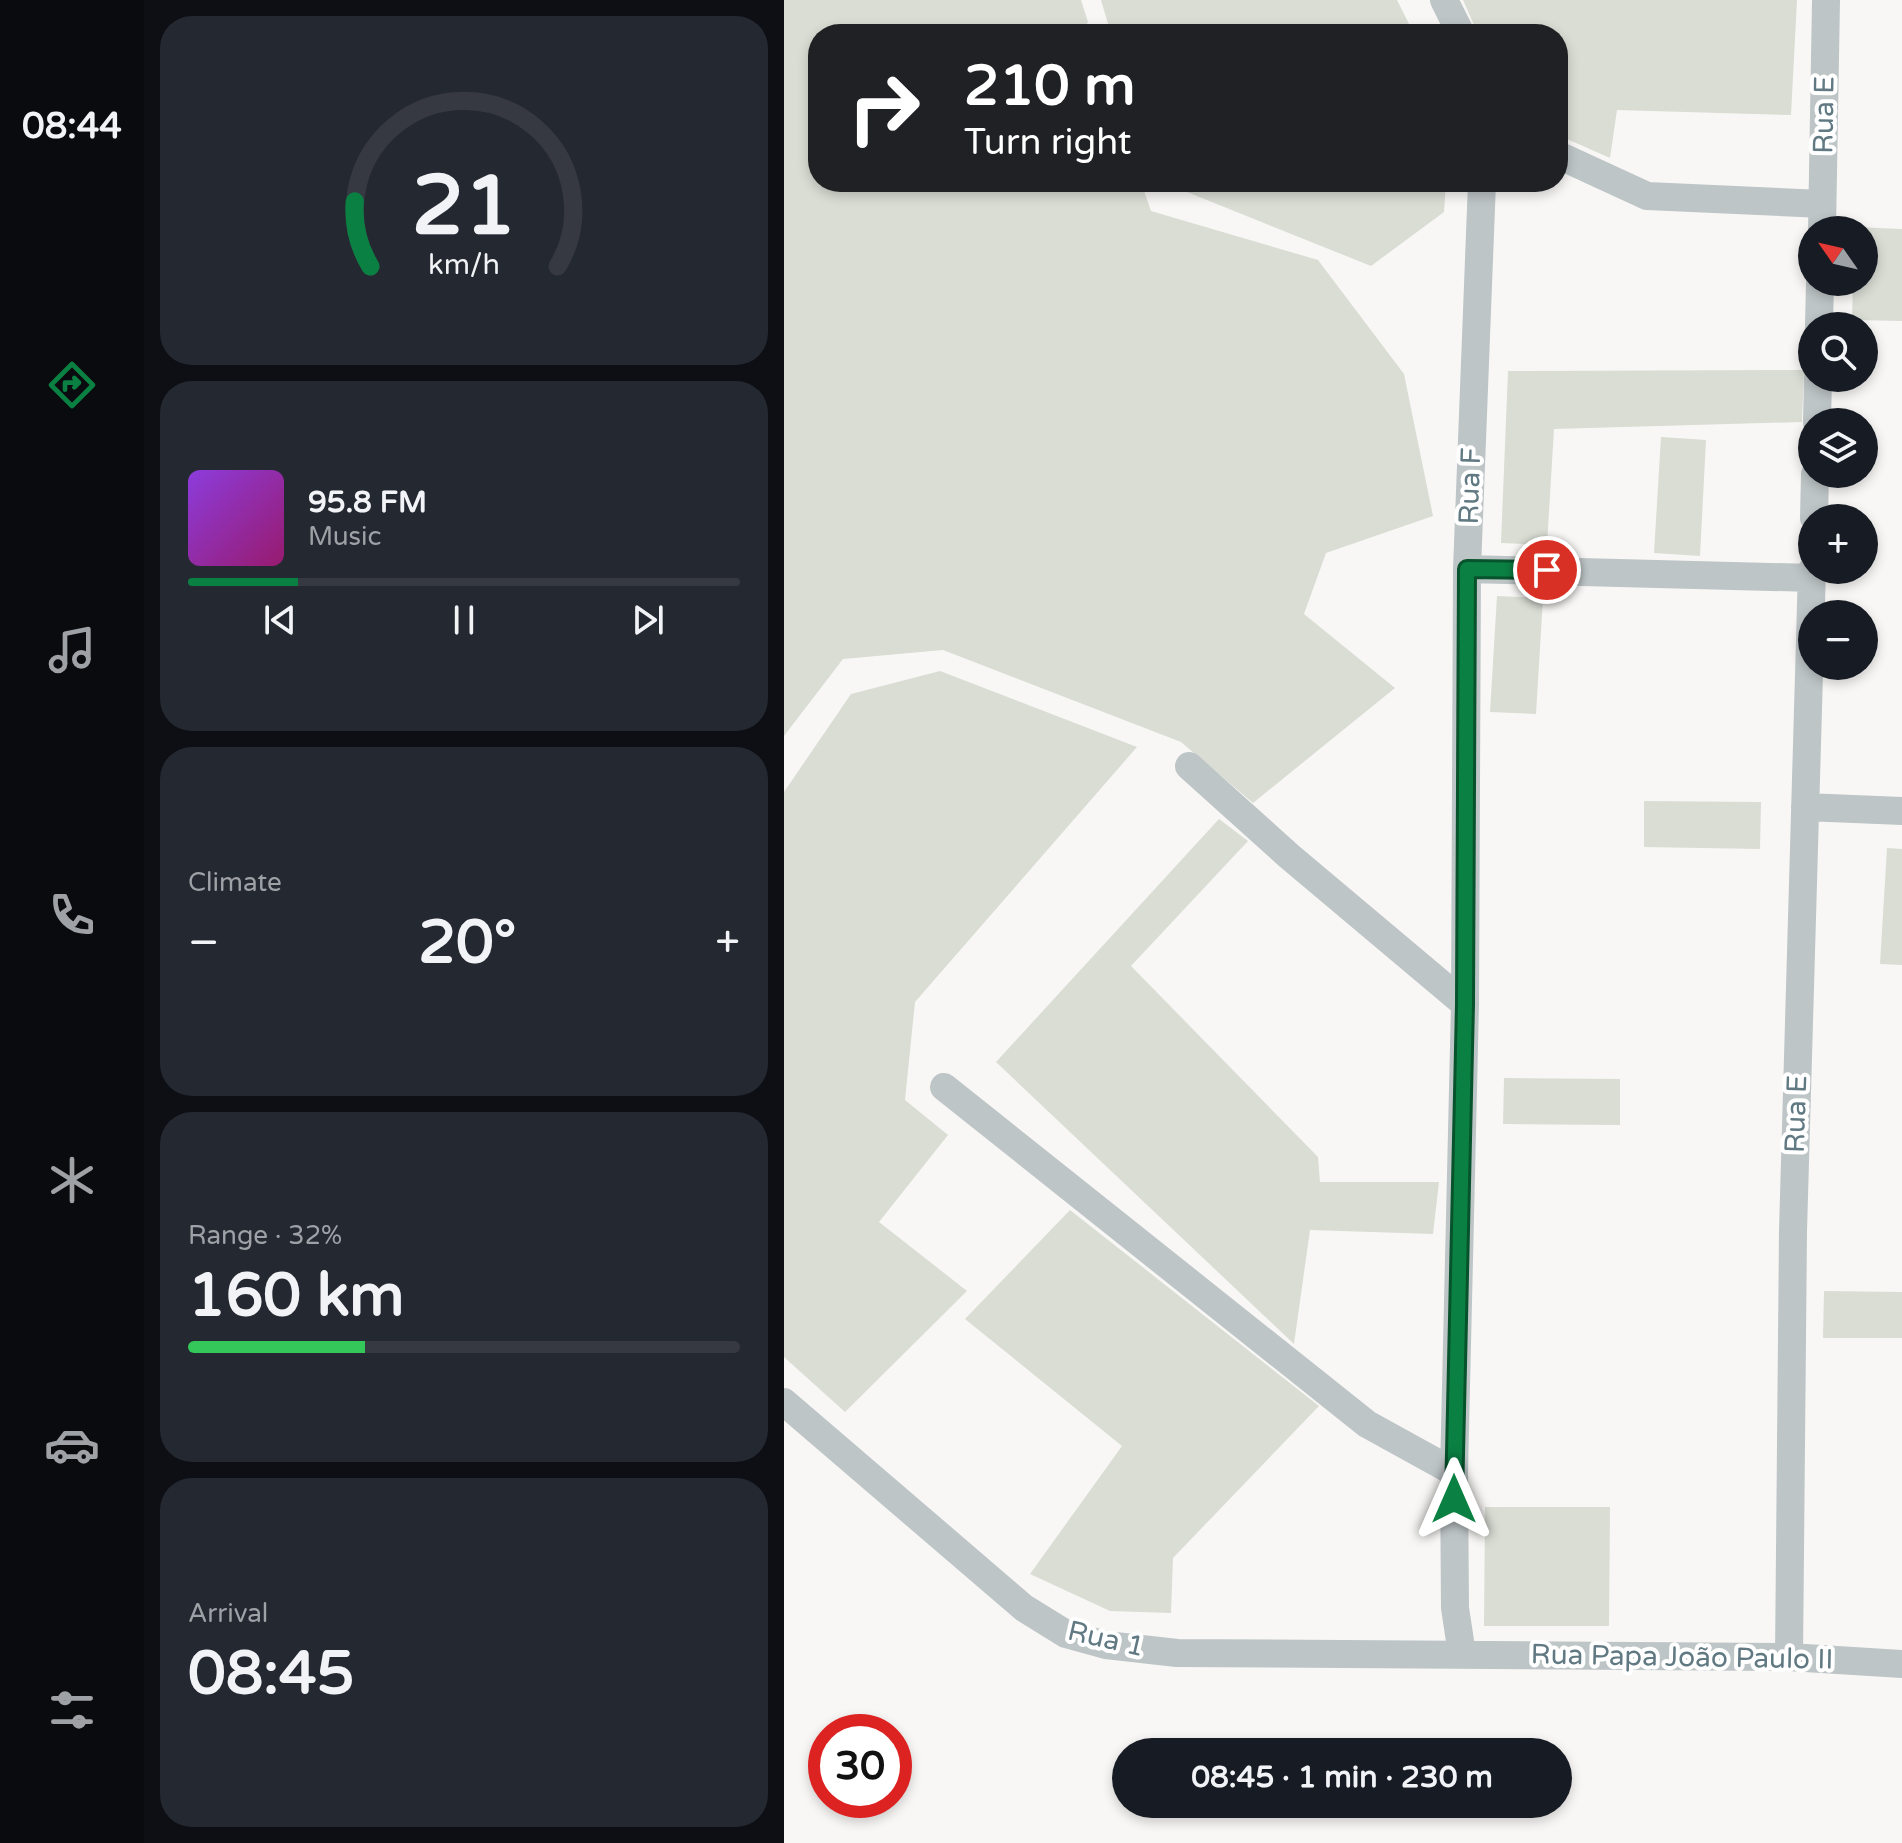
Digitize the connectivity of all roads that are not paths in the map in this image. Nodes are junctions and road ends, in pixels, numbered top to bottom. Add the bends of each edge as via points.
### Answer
1 (1444, 0) edge
2 (1826, 0) edge
3 (1456, 24) edge
4 (1568, 160) edge
5 (1482, 192) edge
6 (1814, 216) edge
7 (1822, 216) edge
8 (1467, 569) junction
9 (1798, 574) edge
10 (1812, 584) edge
11 (1189, 766) dead end
12 (1805, 807) junction
13 (1902, 811) edge
14 (1465, 1004) junction
15 (944, 1087) dead end
16 (784, 1402) edge
17 (1454, 1472) junction
18 (1462, 1654) junction
19 (1789, 1657) junction
20 (1902, 1664) edge

1 - 3 street
2 - 7 street, Rua E
4 - 6 street via 1647,196
5 - 8 street, Rua F
8 - 9 street
8 - 14 street, Rua F
10 - 12 street, Rua E
11 - 14 street
12 - 13 street
12 - 19 street, Rua E via 1793,1231
14 - 17 street, Rua F
15 - 17 street via 1367,1424
16 - 18 street, Rua 1 via 1024,1608 1066,1634 1106,1645 1177,1653
17 - 18 street, Rua F via 1455,1608
18 - 19 street, Rua Papa João Paulo II
19 - 20 street, Rua Papa João Paulo II

